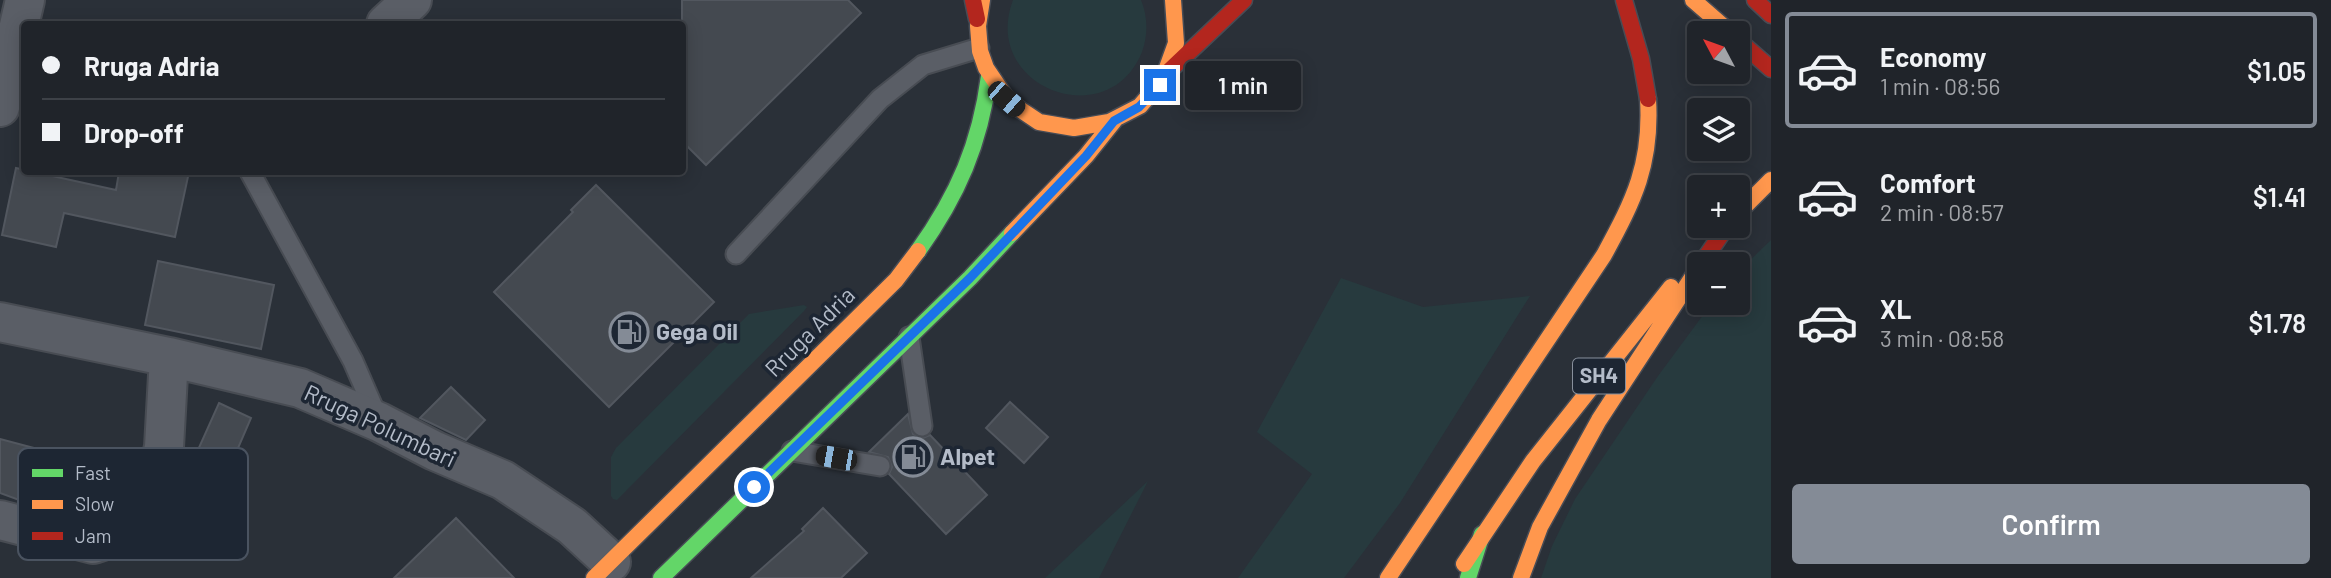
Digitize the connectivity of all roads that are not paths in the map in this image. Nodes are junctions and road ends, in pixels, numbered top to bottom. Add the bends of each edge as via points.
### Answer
1 (26, 0) edge
2 (412, 0) edge
3 (973, 0) edge
4 (982, 0) edge
5 (1173, 0) edge
6 (1244, 0) edge
7 (1624, 0) edge
8 (1693, 0) edge
9 (1755, 0) edge
10 (1771, 15) edge
11 (977, 19) junction
12 (389, 21) edge
13 (1717, 21) edge
14 (979, 48) junction
15 (1750, 51) edge
16 (1771, 69) edge
17 (1167, 73) junction
18 (989, 76) junction
19 (0, 107) edge
20 (1114, 121) junction
21 (252, 175) edge
22 (1771, 180) edge
23 (1750, 201) edge
24 (1715, 238) edge
25 (736, 254) dead end
26 (1687, 286) edge
27 (0, 322) edge
28 (909, 337) junction
29 (169, 357) junction
30 (379, 422) junction
31 (922, 426) dead end
32 (164, 448) edge
33 (792, 450) junction
34 (880, 466) dead end
35 (0, 520) edge
36 (18, 525) edge
37 (1482, 534) junction
38 (603, 570) edge
39 (1453, 574) edge
40 (661, 578) edge
41 (1388, 578) edge
42 (1468, 578) edge
43 (1521, 578) edge

1 - 19 street
2 - 12 street
3 - 11 main road
4 - 11 main road
5 - 17 main road via 1176,45
6 - 17 main road
7 - 41 main road via 1637,42 1648,116 1645,161 1629,208 1604,255
8 - 13 main road
9 - 10 main road
11 - 14 main road
14 - 18 main road
14 - 25 lane via 923,65 880,99
15 - 16 main road
17 - 20 main road via 1150,97
18 - 20 main road via 1012,104 1043,122 1086,129
18 - 38 main road, Rruga Adria via 987,100 967,168 918,253
20 - 28 main road via 1086,156
21 - 30 lane via 353,361
22 - 23 main road
24 - 37 main road, SH4 via 1639,325 1532,461
26 - 43 main road via 1599,420 1540,527
27 - 29 street, Rruga Polumbari
28 - 31 lane
28 - 33 main road
29 - 30 street, Rruga Polumbari via 300,388
29 - 32 street
30 - 38 street, Rruga Polumbari via 503,480 572,526
33 - 34 lane
33 - 40 main road
35 - 36 street
37 - 39 main road, SH4
37 - 42 main road

